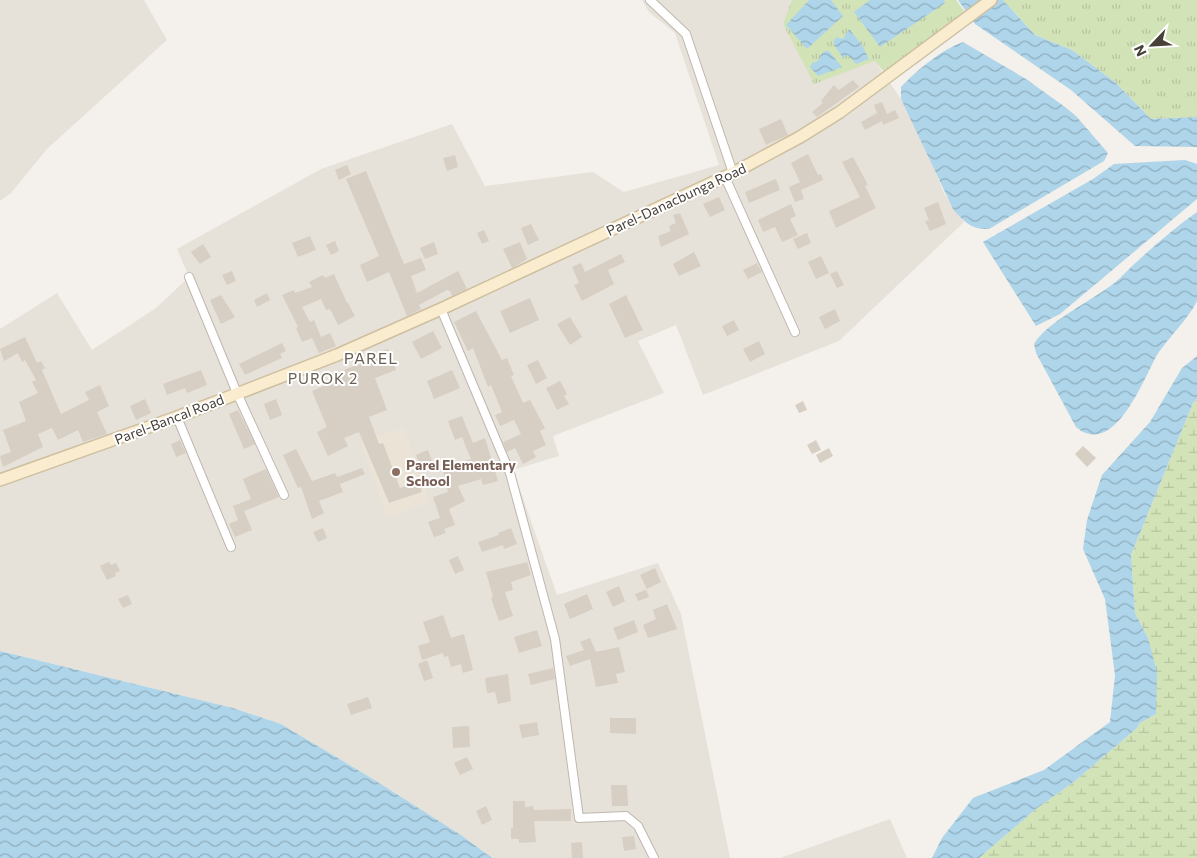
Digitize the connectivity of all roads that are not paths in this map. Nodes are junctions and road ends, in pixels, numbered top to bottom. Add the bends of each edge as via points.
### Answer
1 (650, 0) edge
2 (991, 0) edge
3 (729, 175) junction
4 (189, 277) dead end
5 (441, 309) junction
6 (795, 332) dead end
7 (337, 355) joint
8 (237, 393) junction
9 (178, 417) junction
10 (0, 480) edge
11 (284, 496) dead end
12 (231, 547) dead end
13 (654, 858) edge

1 - 3 street via 686,34
2 - 3 main road, Parel-Danacbunga Road via 840,112
3 - 5 main road, Parel-Danacbunga Road
3 - 6 street
4 - 8 street
5 - 7 main road, Parel-Danacbunga Road
5 - 13 street via 510,473 552,630 579,818 626,816 638,826
7 - 8 main road, Parel-Bancal Road
8 - 9 main road, Parel-Bancal Road
8 - 11 street
9 - 10 main road, Parel-Bancal Road
9 - 12 street

